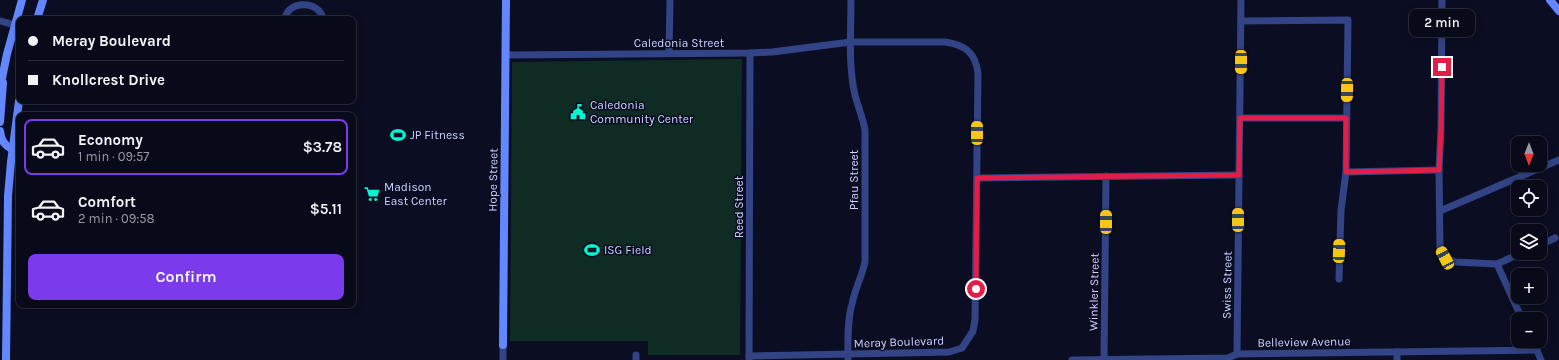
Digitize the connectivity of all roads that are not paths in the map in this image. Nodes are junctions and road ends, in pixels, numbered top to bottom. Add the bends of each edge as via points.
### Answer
1 (22, 0) edge
2 (42, 0) edge
3 (506, 0) edge
4 (670, 0) edge
5 (851, 0) edge
6 (1241, 0) edge
7 (1442, 0) edge
8 (1550, 0) edge
9 (294, 2) edge
10 (312, 2) edge
11 (1559, 11) edge
12 (18, 16) edge
13 (38, 16) edge
14 (286, 16) edge
15 (321, 16) edge
16 (0, 21) edge
17 (16, 21) edge
18 (1241, 21) junction
19 (15, 25) junction
20 (851, 42) junction
21 (669, 53) junction
22 (750, 53) junction
23 (506, 55) junction
24 (4, 66) junction
25 (0, 88) edge
26 (1240, 118) junction
27 (1346, 118) junction
28 (0, 122) edge
29 (16, 122) edge
30 (0, 131) edge
31 (12, 149) junction
32 (1559, 160) edge
33 (1439, 170) junction
34 (1346, 172) junction
35 (1239, 175) junction
36 (1106, 176) junction
37 (977, 178) junction
38 (1440, 211) junction
39 (1555, 238) dead end
40 (1547, 241) edge
41 (1511, 258) edge
42 (1497, 264) junction
43 (1339, 279) dead end
44 (1519, 312) edge
45 (503, 345) joint
46 (1537, 350) joint
47 (1397, 352) junction
48 (1237, 354) junction
49 (1341, 356) edge
50 (848, 357) edge
51 (749, 358) edge
52 (1104, 359) edge
53 (1200, 359) edge
54 (6, 360) edge
55 (503, 360) edge
56 (1072, 360) edge
57 (1397, 360) edge
58 (1541, 360) edge

1 - 12 main road
2 - 13 main road
3 - 23 main road, Hope Street
4 - 21 street
5 - 20 street, Pfau Street
6 - 18 street, Swiss Street
7 - 33 street
8 - 11 main road
9 - 10 street
9 - 14 street
10 - 15 street via 320,10
16 - 19 street
17 - 19 main road
18 - 26 street, Swiss Street
18 - 27 street via 1348,20
19 - 24 main road
20 - 22 street, Caledonia Street
20 - 37 street, Meray Boulevard via 945,42 958,44 968,51 976,62 978,73
20 - 50 street, Pfau Street via 855,96 865,130 865,262 852,304
21 - 22 street, Caledonia Street
21 - 23 street, Caledonia Street
22 - 51 street, Reed Street
23 - 45 main road, Hope Street
24 - 25 main road
24 - 28 main road
26 - 27 street
26 - 35 street, Swiss Street
27 - 34 street
29 - 31 main road
30 - 31 main road via 2,140
31 - 54 main road via 8,196
32 - 38 street
33 - 34 street
33 - 38 street
34 - 43 street via 1341,210
35 - 36 street
35 - 48 street, Swiss Street
36 - 37 street
36 - 52 street, Winkler Street
37 - 50 street, Meray Boulevard via 975,320 973,331 962,348 949,352
38 - 42 street via 1440,249 1445,258 1455,262
39 - 40 street
41 - 42 street
42 - 44 street
45 - 55 street, Hope Street
46 - 47 street, Belleview Avenue
46 - 58 street
47 - 49 street, Belleview Avenue
47 - 57 street
48 - 49 street, Belleview Avenue
48 - 53 street, Belleview Avenue via 1228,358
50 - 51 street, Meray Boulevard
52 - 53 street, Belleview Avenue
52 - 56 street, Belleview Avenue

